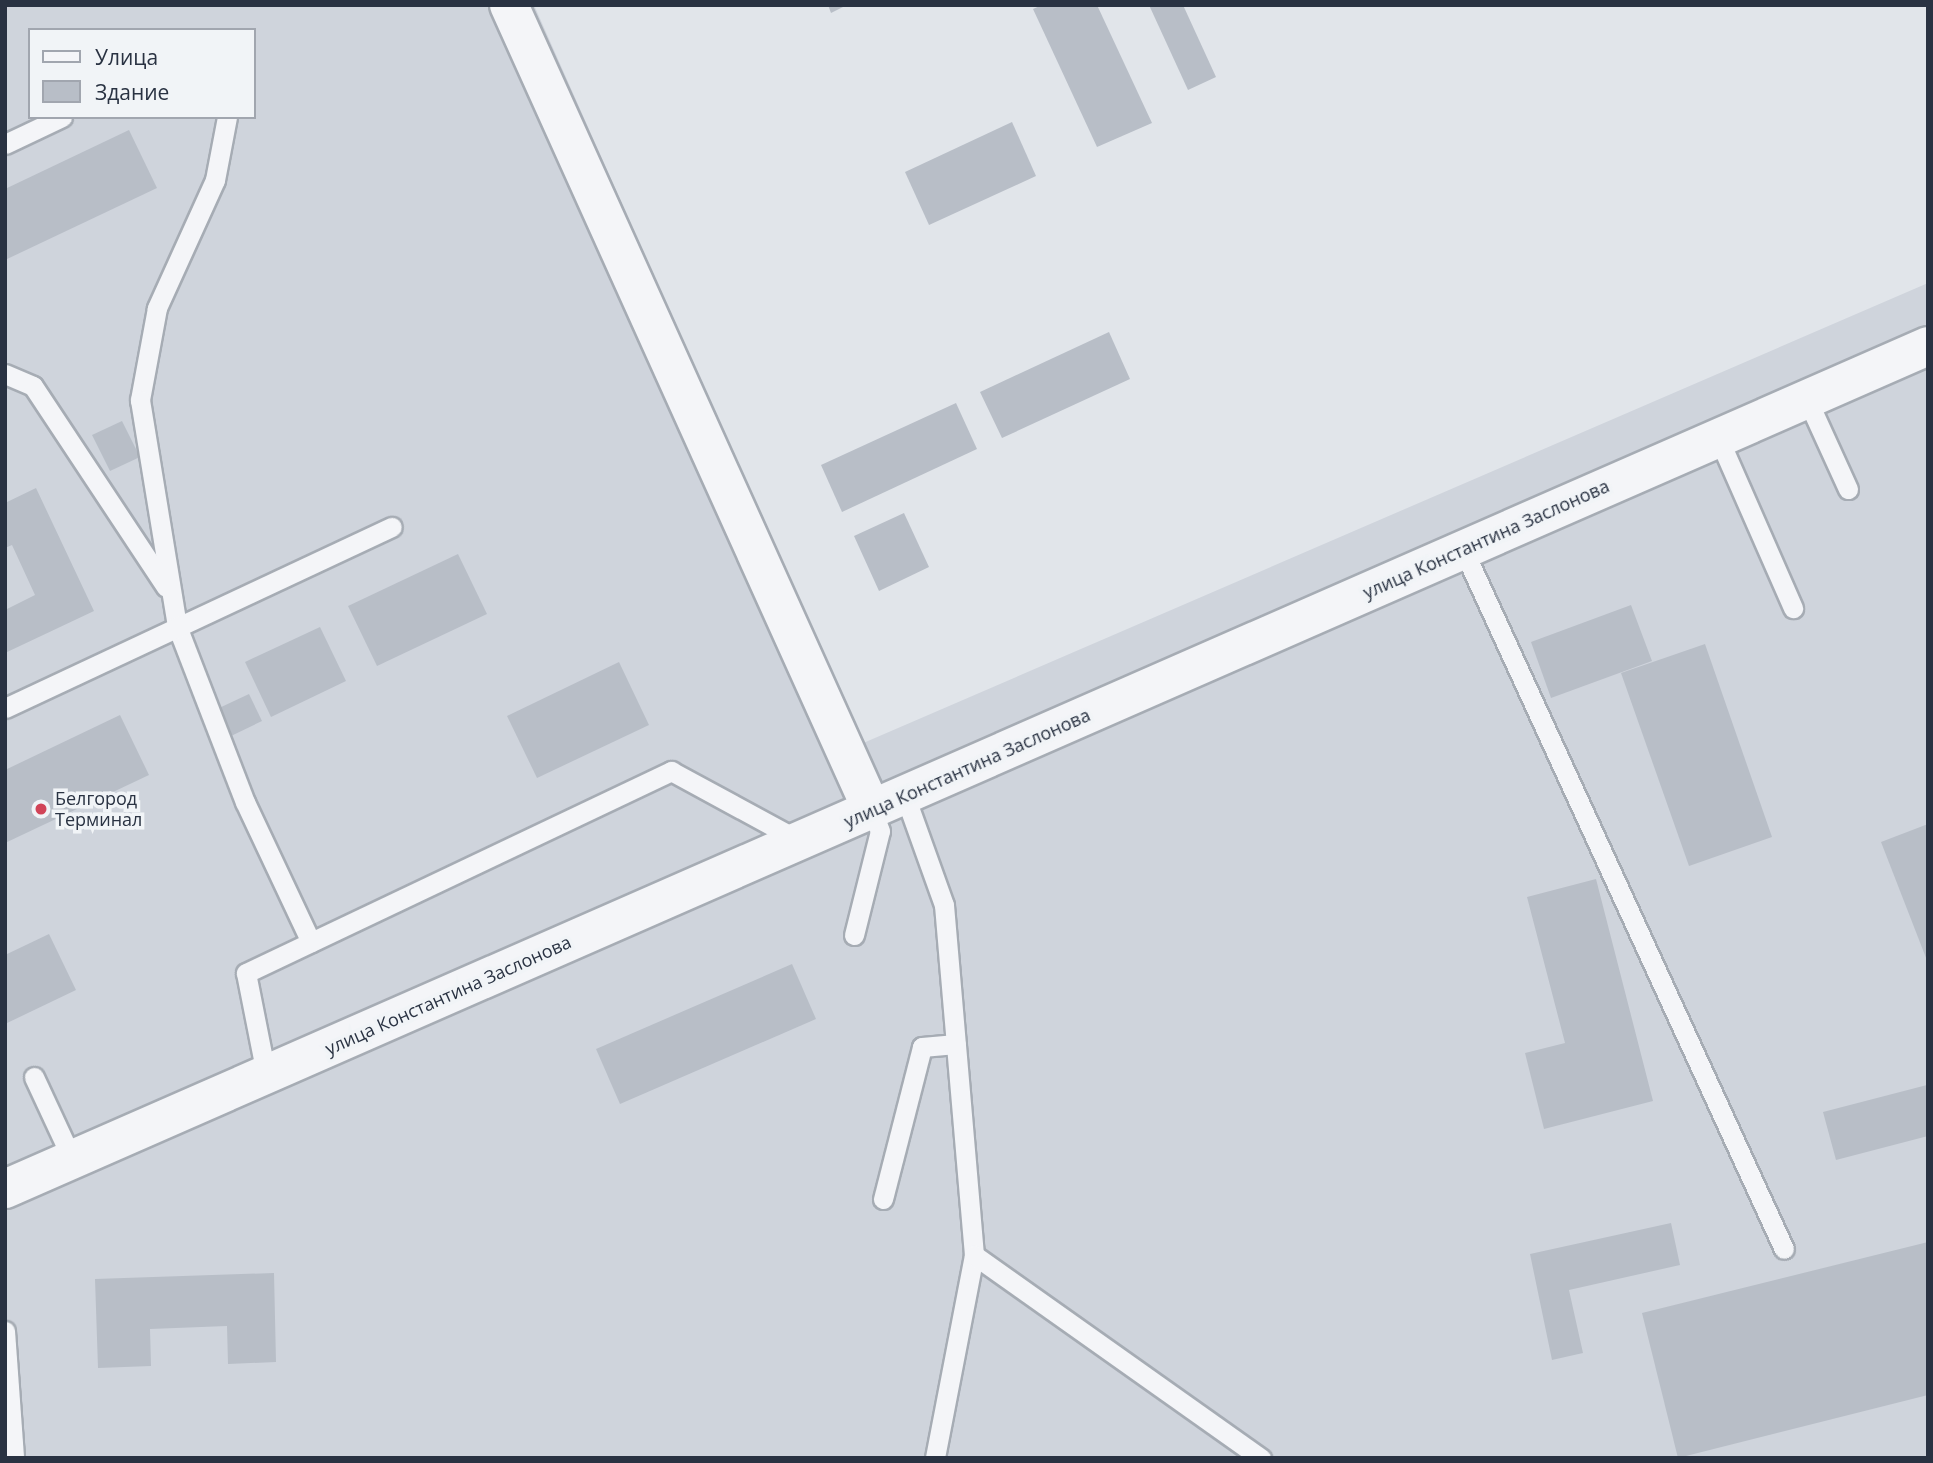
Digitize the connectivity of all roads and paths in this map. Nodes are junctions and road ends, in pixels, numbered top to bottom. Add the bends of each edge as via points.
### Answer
1 (509, 5) edge
2 (58, 119) edge
3 (226, 119) edge
4 (5, 144) edge
5 (1928, 346) edge
6 (5, 374) edge
7 (1807, 399) junction
8 (1718, 437) junction
9 (1848, 489) dead end
10 (392, 527) dead end
11 (1462, 547) junction
12 (169, 591) junction
13 (1793, 608) dead end
14 (177, 626) junction
15 (5, 708) edge
16 (888, 803) junction
17 (801, 841) junction
18 (854, 935) dead end
19 (311, 942) junction
20 (956, 1044) junction
21 (266, 1074) junction
22 (34, 1077) dead end
23 (72, 1159) junction
24 (5, 1189) edge
25 (883, 1199) dead end
26 (1784, 1249) dead end
27 (974, 1255) junction
28 (5, 1332) edge
29 (13, 1458) edge
30 (935, 1458) edge
31 (1261, 1458) edge

1 - 16 street
2 - 4 lane
3 - 12 lane via 215,180 157,308 140,400
5 - 7 street, улица Константина Заслонова
6 - 12 lane via 33,386
7 - 8 street, улица Константина Заслонова
7 - 9 lane
8 - 11 street, улица Константина Заслонова
8 - 13 lane
10 - 14 lane
11 - 16 street, улица Константина Заслонова
11 - 26 lane
12 - 14 lane
14 - 15 lane
14 - 19 lane via 245,802
16 - 17 street, улица Константина Заслонова
16 - 18 lane
16 - 20 lane via 944,905
17 - 19 lane via 671,771
17 - 21 street, улица Константина Заслонова
19 - 21 lane via 246,973
20 - 25 lane via 922,1046
20 - 27 lane
21 - 23 street, улица Константина Заслонова
22 - 23 lane
23 - 24 street, улица Константина Заслонова
27 - 30 lane
27 - 31 lane
28 - 29 lane

